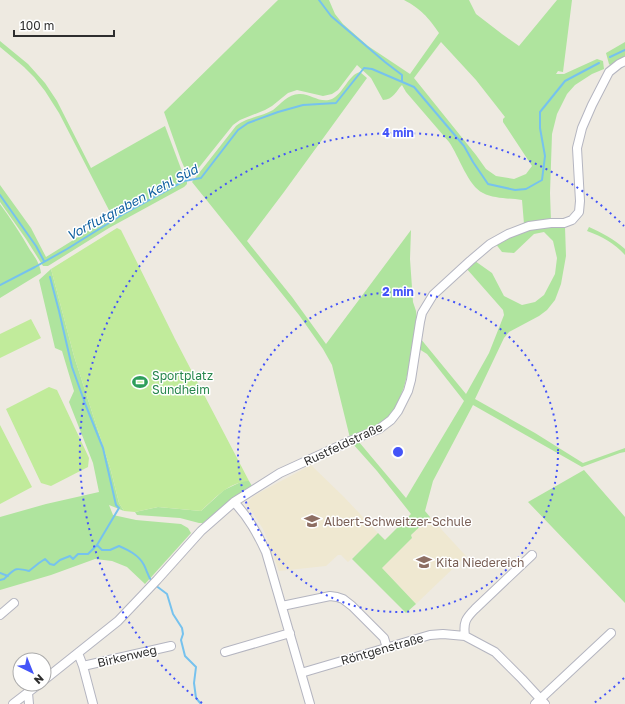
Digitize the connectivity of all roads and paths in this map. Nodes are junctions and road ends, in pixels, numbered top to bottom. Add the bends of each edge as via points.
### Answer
1 (625, 61) edge
2 (234, 502) junction
3 (532, 555) dead end
4 (14, 603) dead end
5 (282, 606) junction
6 (0, 615) edge
7 (290, 633) junction
8 (611, 633) dead end
9 (465, 636) junction
10 (171, 646) dead end
11 (387, 648) junction
12 (225, 652) dead end
13 (78, 653) junction
14 (83, 666) junction
15 (301, 673) junction
16 (52, 674) edge
17 (28, 693) joint
18 (540, 702) edge
19 (13, 704) edge
20 (29, 704) edge
21 (93, 704) edge
22 (310, 704) edge

1 - 2 street, Rustfeldstraße via 609,72 582,128 577,148 579,212 572,220 529,226 508,234 485,248 433,295 422,313 410,386 391,420 379,429 280,473
2 - 5 street via 256,530 266,552
2 - 13 street, Rustfeldstraße via 200,530 118,621
3 - 9 street via 466,619
4 - 6 street
5 - 7 street
5 - 11 street via 330,596 344,599 384,638
7 - 12 street
7 - 15 street
8 - 18 street, Röntgenstraße
9 - 11 street, Röntgenstraße via 430,635
9 - 18 street, Röntgenstraße via 495,652 522,679
10 - 14 street, Birkenweg
11 - 15 street, Röntgenstraße
13 - 14 street
13 - 16 street, Rustfeldstraße
14 - 21 street
15 - 22 street
17 - 19 street
17 - 20 street

